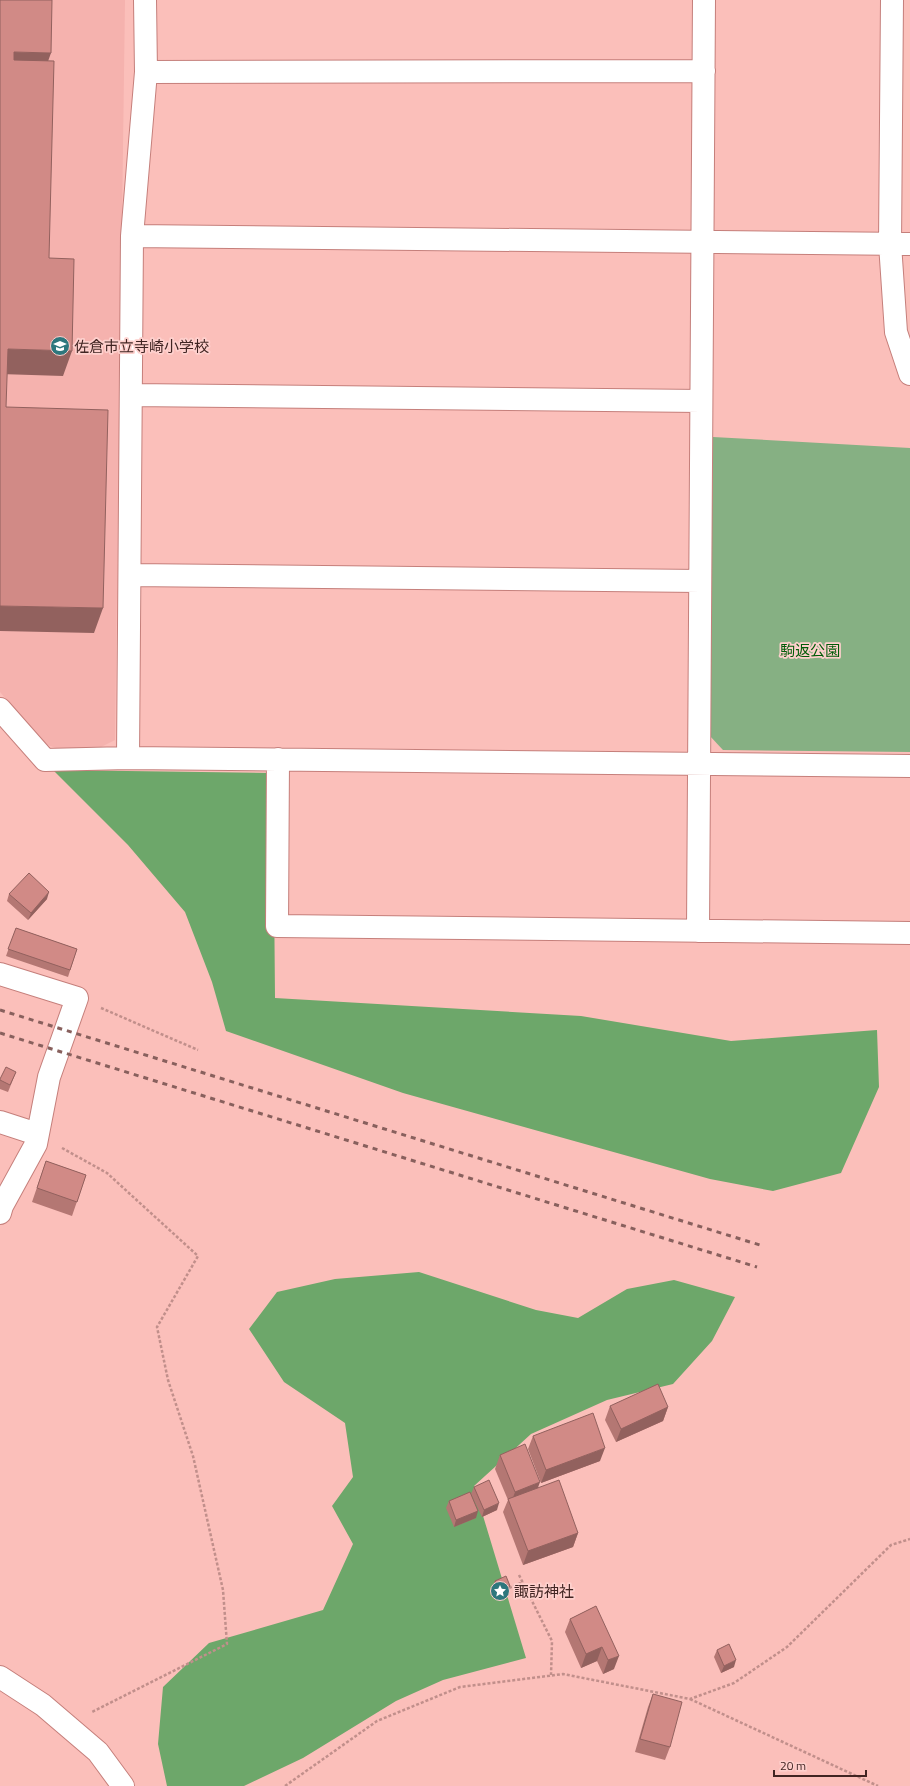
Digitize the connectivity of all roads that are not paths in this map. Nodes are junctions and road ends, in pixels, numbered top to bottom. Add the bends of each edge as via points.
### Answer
1 (145, 0) edge
2 (704, 0) edge
3 (892, 0) edge
4 (704, 71) junction
5 (146, 72) junction
6 (132, 236) junction
7 (702, 242) junction
8 (900, 244) edge
9 (910, 374) edge
10 (131, 395) junction
11 (701, 401) junction
12 (130, 575) junction
13 (700, 581) junction
14 (0, 708) edge
15 (128, 758) junction
16 (278, 760) junction
17 (699, 764) junction
18 (910, 766) edge
19 (698, 931) junction
20 (910, 933) edge
21 (0, 974) edge
22 (0, 1122) edge
23 (37, 1134) junction
24 (0, 1212) edge
25 (0, 1677) edge
26 (123, 1786) edge

1 - 5 street
2 - 4 street
3 - 8 street
4 - 5 street
4 - 7 street
5 - 6 street
6 - 7 street
6 - 10 street
7 - 8 street
7 - 11 street
8 - 9 street via 896,332
10 - 11 street
10 - 12 street
11 - 13 street
12 - 13 street
12 - 15 street
13 - 17 street
14 - 15 street via 45,760
15 - 16 street
16 - 17 street
16 - 19 street via 277,926
17 - 18 street
17 - 19 street
19 - 20 street
21 - 23 street via 77,998 49,1077
22 - 23 street
23 - 24 street via 36,1144
25 - 26 street via 43,1705 98,1752

